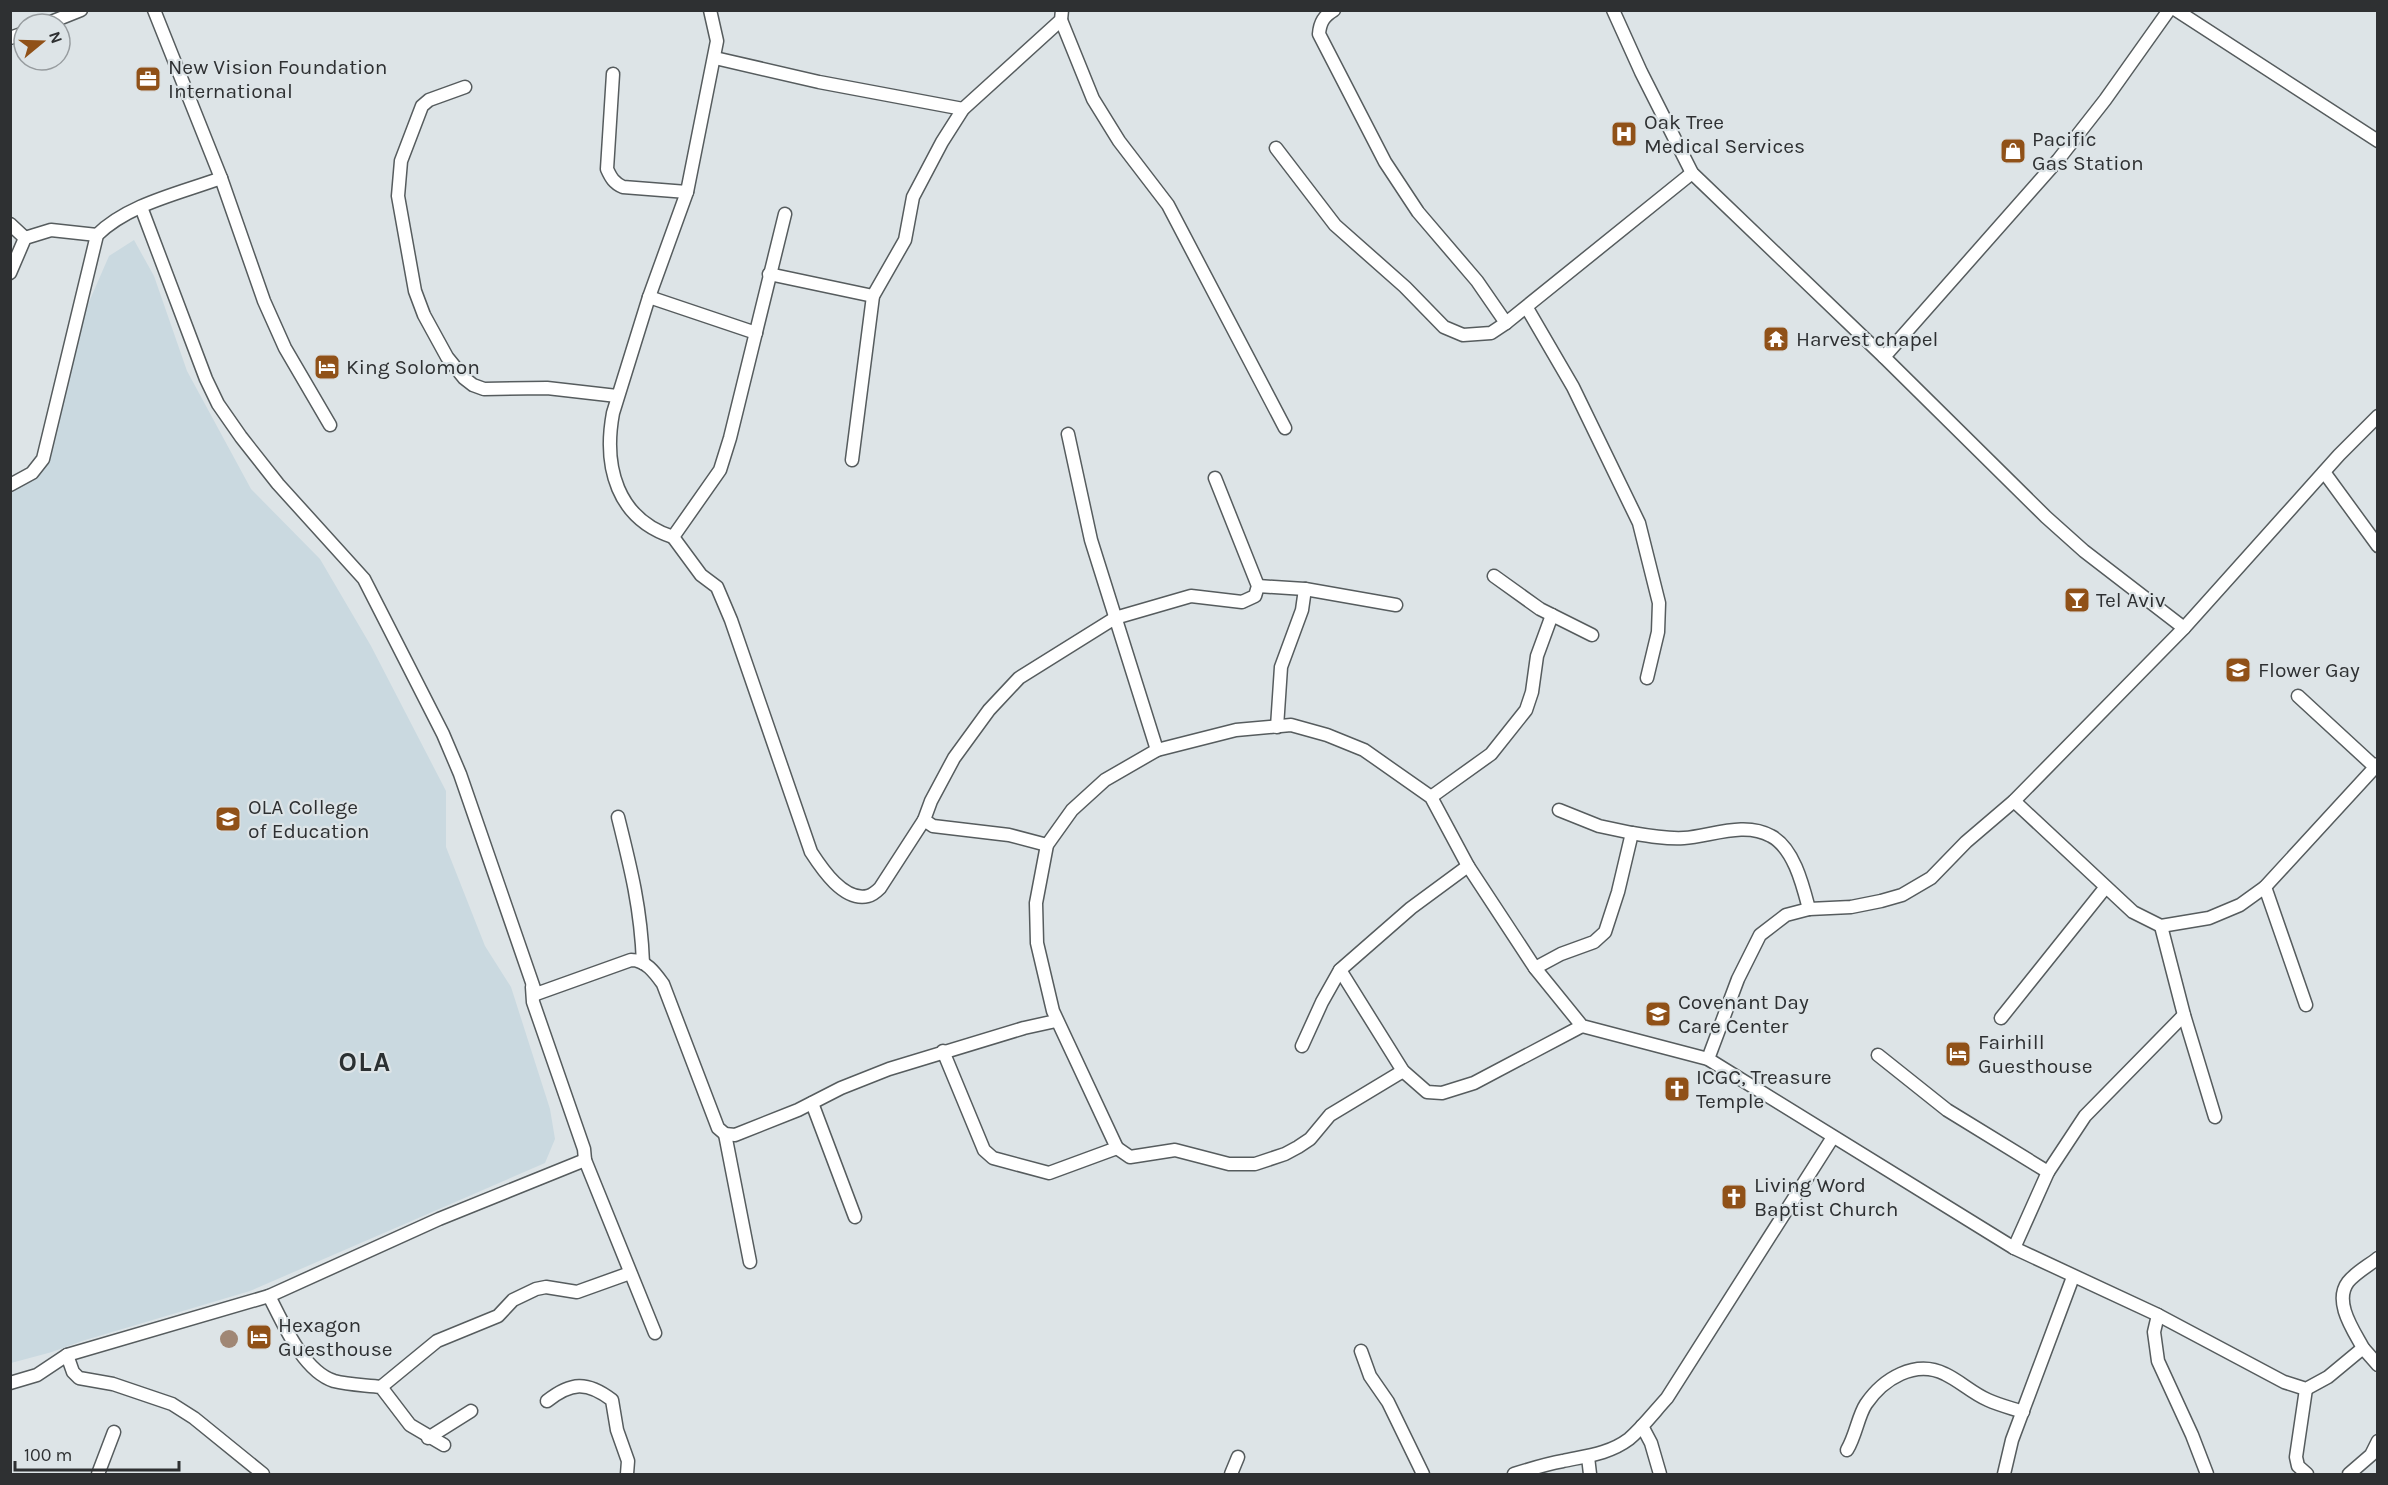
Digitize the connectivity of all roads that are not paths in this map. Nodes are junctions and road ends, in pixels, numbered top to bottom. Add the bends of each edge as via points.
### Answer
1 (154, 10) edge
2 (710, 10) edge
3 (1334, 10) edge
4 (1613, 10) edge
5 (2169, 10) edge
6 (2176, 10) edge
7 (1061, 15) edge
8 (715, 58) junction
9 (613, 74) dead end
10 (465, 87) dead end
11 (963, 109) junction
12 (2378, 141) edge
13 (1276, 148) dead end
14 (1692, 173) junction
15 (221, 178) junction
16 (687, 192) junction
17 (141, 207) junction
18 (784, 214) dead end
19 (10, 224) edge
20 (97, 235) junction
21 (25, 238) junction
22 (10, 273) edge
23 (769, 274) junction
24 (873, 296) junction
25 (648, 297) junction
26 (1527, 308) junction
27 (1506, 323) junction
28 (756, 333) junction
29 (1884, 357) junction
30 (617, 396) junction
31 (2378, 416) edge
32 (330, 425) dead end
33 (1285, 428) dead end
34 (1068, 434) dead end
35 (852, 460) dead end
36 (2324, 471) junction
37 (1215, 478) dead end
38 (10, 485) edge
39 (673, 537) junction
40 (2378, 546) edge
41 (1494, 576) dead end
42 (1258, 586) junction
43 (1305, 589) junction
44 (1396, 605) dead end
45 (1552, 615) junction
46 (1115, 618) junction
47 (2184, 628) junction
48 (1592, 635) dead end
49 (1647, 678) dead end
50 (2298, 696) dead end
51 (1277, 727) junction
52 (1157, 750) junction
53 (2376, 766) edge
54 (1431, 797) junction
55 (2014, 801) junction
56 (1559, 810) dead end
57 (618, 817) dead end
58 (924, 820) junction
59 (1632, 833) junction
60 (1047, 845) junction
61 (1468, 866) junction
62 (2265, 887) junction
63 (2106, 888) junction
64 (1809, 909) junction
65 (2161, 926) junction
66 (643, 963) junction
67 (1535, 968) junction
68 (1340, 969) junction
69 (532, 986) junction
70 (2306, 1005) dead end
71 (2184, 1015) junction
72 (2001, 1018) dead end
73 (1056, 1021) junction
74 (1582, 1026) junction
75 (1302, 1046) dead end
76 (943, 1051) junction
77 (1878, 1055) dead end
78 (1708, 1059) junction
79 (1403, 1071) junction
80 (812, 1103) junction
81 (2215, 1117) dead end
82 (725, 1134) junction
83 (1833, 1137) junction
84 (1117, 1148) junction
85 (585, 1160) junction
86 (2048, 1172) junction
87 (855, 1216) dead end
88 (2013, 1248) junction
89 (2378, 1258) edge
90 (750, 1262) dead end
91 (630, 1273) junction
92 (2073, 1277) junction
93 (269, 1296) junction
94 (2158, 1315) junction
95 (655, 1333) dead end
96 (2363, 1348) junction
97 (1361, 1351) dead end
98 (67, 1355) junction
99 (2378, 1365) edge
100 (10, 1383) edge
101 (381, 1387) junction
102 (2306, 1389) junction
103 (548, 1401) dead end
104 (471, 1411) dead end
105 (2023, 1412) junction
106 (1642, 1426) junction
107 (114, 1432) dead end
108 (428, 1438) junction
109 (2378, 1441) edge
110 (444, 1445) dead end
111 (1847, 1450) dead end
112 (1238, 1457) dead end
113 (1588, 1457) junction
114 (258, 1473) edge
115 (98, 1474) edge
116 (627, 1474) edge
117 (1231, 1474) edge
118 (1424, 1474) edge
119 (1514, 1474) edge
120 (1590, 1474) edge
121 (1660, 1474) edge
122 (2004, 1474) edge
123 (2206, 1474) edge
124 (2307, 1474) edge
125 (2349, 1474) edge

1 - 15 street
2 - 8 street via 717,41
3 - 27 street via 1324,17 1319,34 1385,162 1418,212 1477,281
4 - 14 street
5 - 29 street via 2058,159
6 - 12 street
7 - 11 street
7 - 33 street via 1093,99 1119,141 1168,205
8 - 11 street
8 - 16 street
9 - 16 street via 607,169 610,176 623,187
10 - 30 street via 422,106 398,173 403,234 415,291 428,324 447,357 473,385 484,389 547,388
11 - 24 street via 913,197 905,240
13 - 27 street via 1335,225 1444,327 1462,335 1491,333
14 - 26 street
14 - 29 street
15 - 17 street
15 - 32 street via 264,301 285,348
16 - 25 street
17 - 20 street
17 - 69 street via 218,404 278,484 364,579 443,734
18 - 23 street
19 - 21 street
20 - 21 street via 51,230
20 - 38 street via 43,459 32,472
21 - 22 street
23 - 24 street
23 - 28 street
24 - 35 street
25 - 28 street
25 - 30 street
26 - 27 street
26 - 49 street via 1573,387 1639,523 1659,603 1658,632
28 - 39 street via 720,470
29 - 47 street via 2061,531
30 - 39 street via 610,429 612,470 620,494 629,510 648,526
31 - 36 street
34 - 46 street via 1091,540
36 - 40 street
36 - 47 street
37 - 42 street
39 - 58 street via 701,575 717,587 811,852 822,869 843,889 857,896 870,896 880,888
41 - 45 street
42 - 43 street
42 - 46 street via 1255,596 1242,602 1191,596
43 - 44 street
43 - 51 street via 1302,610 1281,667
45 - 48 street
45 - 54 street via 1537,656 1526,710 1491,754
46 - 52 street
46 - 58 street via 1019,678 989,710 954,758
47 - 55 street
50 - 53 street
51 - 52 street via 1236,730
51 - 54 street via 1291,726 1327,735 1364,750
52 - 60 street via 1104,780 1072,810
53 - 62 street
54 - 61 street
55 - 63 street
55 - 64 street via 1931,878 1902,895 1881,902
56 - 59 street via 1599,826
57 - 66 street via 636,886
58 - 60 street via 933,826 1009,835
59 - 64 street via 1685,838 1744,830 1771,835 1783,846 1800,874
59 - 67 street via 1605,932 1594,942
60 - 73 street via 1036,903 1037,943
61 - 67 street
61 - 68 street via 1411,908
62 - 65 street via 2240,905 2209,918
62 - 70 street
63 - 65 street via 2133,912
63 - 72 street
64 - 78 street via 1786,915 1760,935
65 - 71 street
66 - 69 street via 631,960 536,994
66 - 82 street via 663,984 718,1128
67 - 74 street
68 - 75 street
68 - 79 street
69 - 85 street via 533,1002
71 - 81 street
71 - 86 street via 2085,1116
73 - 76 street
73 - 84 street
74 - 78 street
74 - 79 street via 1498,1072 1442,1093 1427,1092
76 - 80 street via 841,1088
76 - 84 street via 984,1149 993,1158 1049,1173
77 - 86 street via 1947,1110
78 - 83 street
79 - 84 street via 1330,1115 1298,1147 1255,1164 1229,1164 1175,1150 1130,1157
80 - 82 street via 735,1135
80 - 87 street
82 - 90 street
83 - 88 street
83 - 106 street via 1667,1398
85 - 91 street
85 - 93 street via 439,1219
86 - 88 street
88 - 92 street
89 - 96 street via 2346,1284 2343,1298 2348,1319
91 - 95 street
91 - 101 street via 577,1292 536,1289 513,1300 498,1316 437,1341
92 - 94 street
92 - 105 street
93 - 98 street
93 - 101 street via 293,1341 315,1369 337,1382
94 - 102 street via 2284,1382
94 - 123 street via 2154,1332 2158,1361
96 - 99 street
96 - 102 street via 2328,1377
97 - 118 street via 1370,1376 1388,1402
98 - 100 street via 37,1375
98 - 114 street via 79,1378 113,1384 172,1404
101 - 108 street via 410,1425
102 - 124 street via 2296,1457 2298,1466
103 - 116 street via 561,1390 582,1386 612,1400 628,1461
104 - 108 street
105 - 111 street via 1989,1401 1943,1373 1931,1369 1908,1371 1892,1378 1868,1401
105 - 122 street
106 - 113 street via 1628,1439
106 - 121 street
107 - 115 street
108 - 110 street
109 - 125 street via 2371,1455
112 - 117 street
113 - 119 street
113 - 120 street

